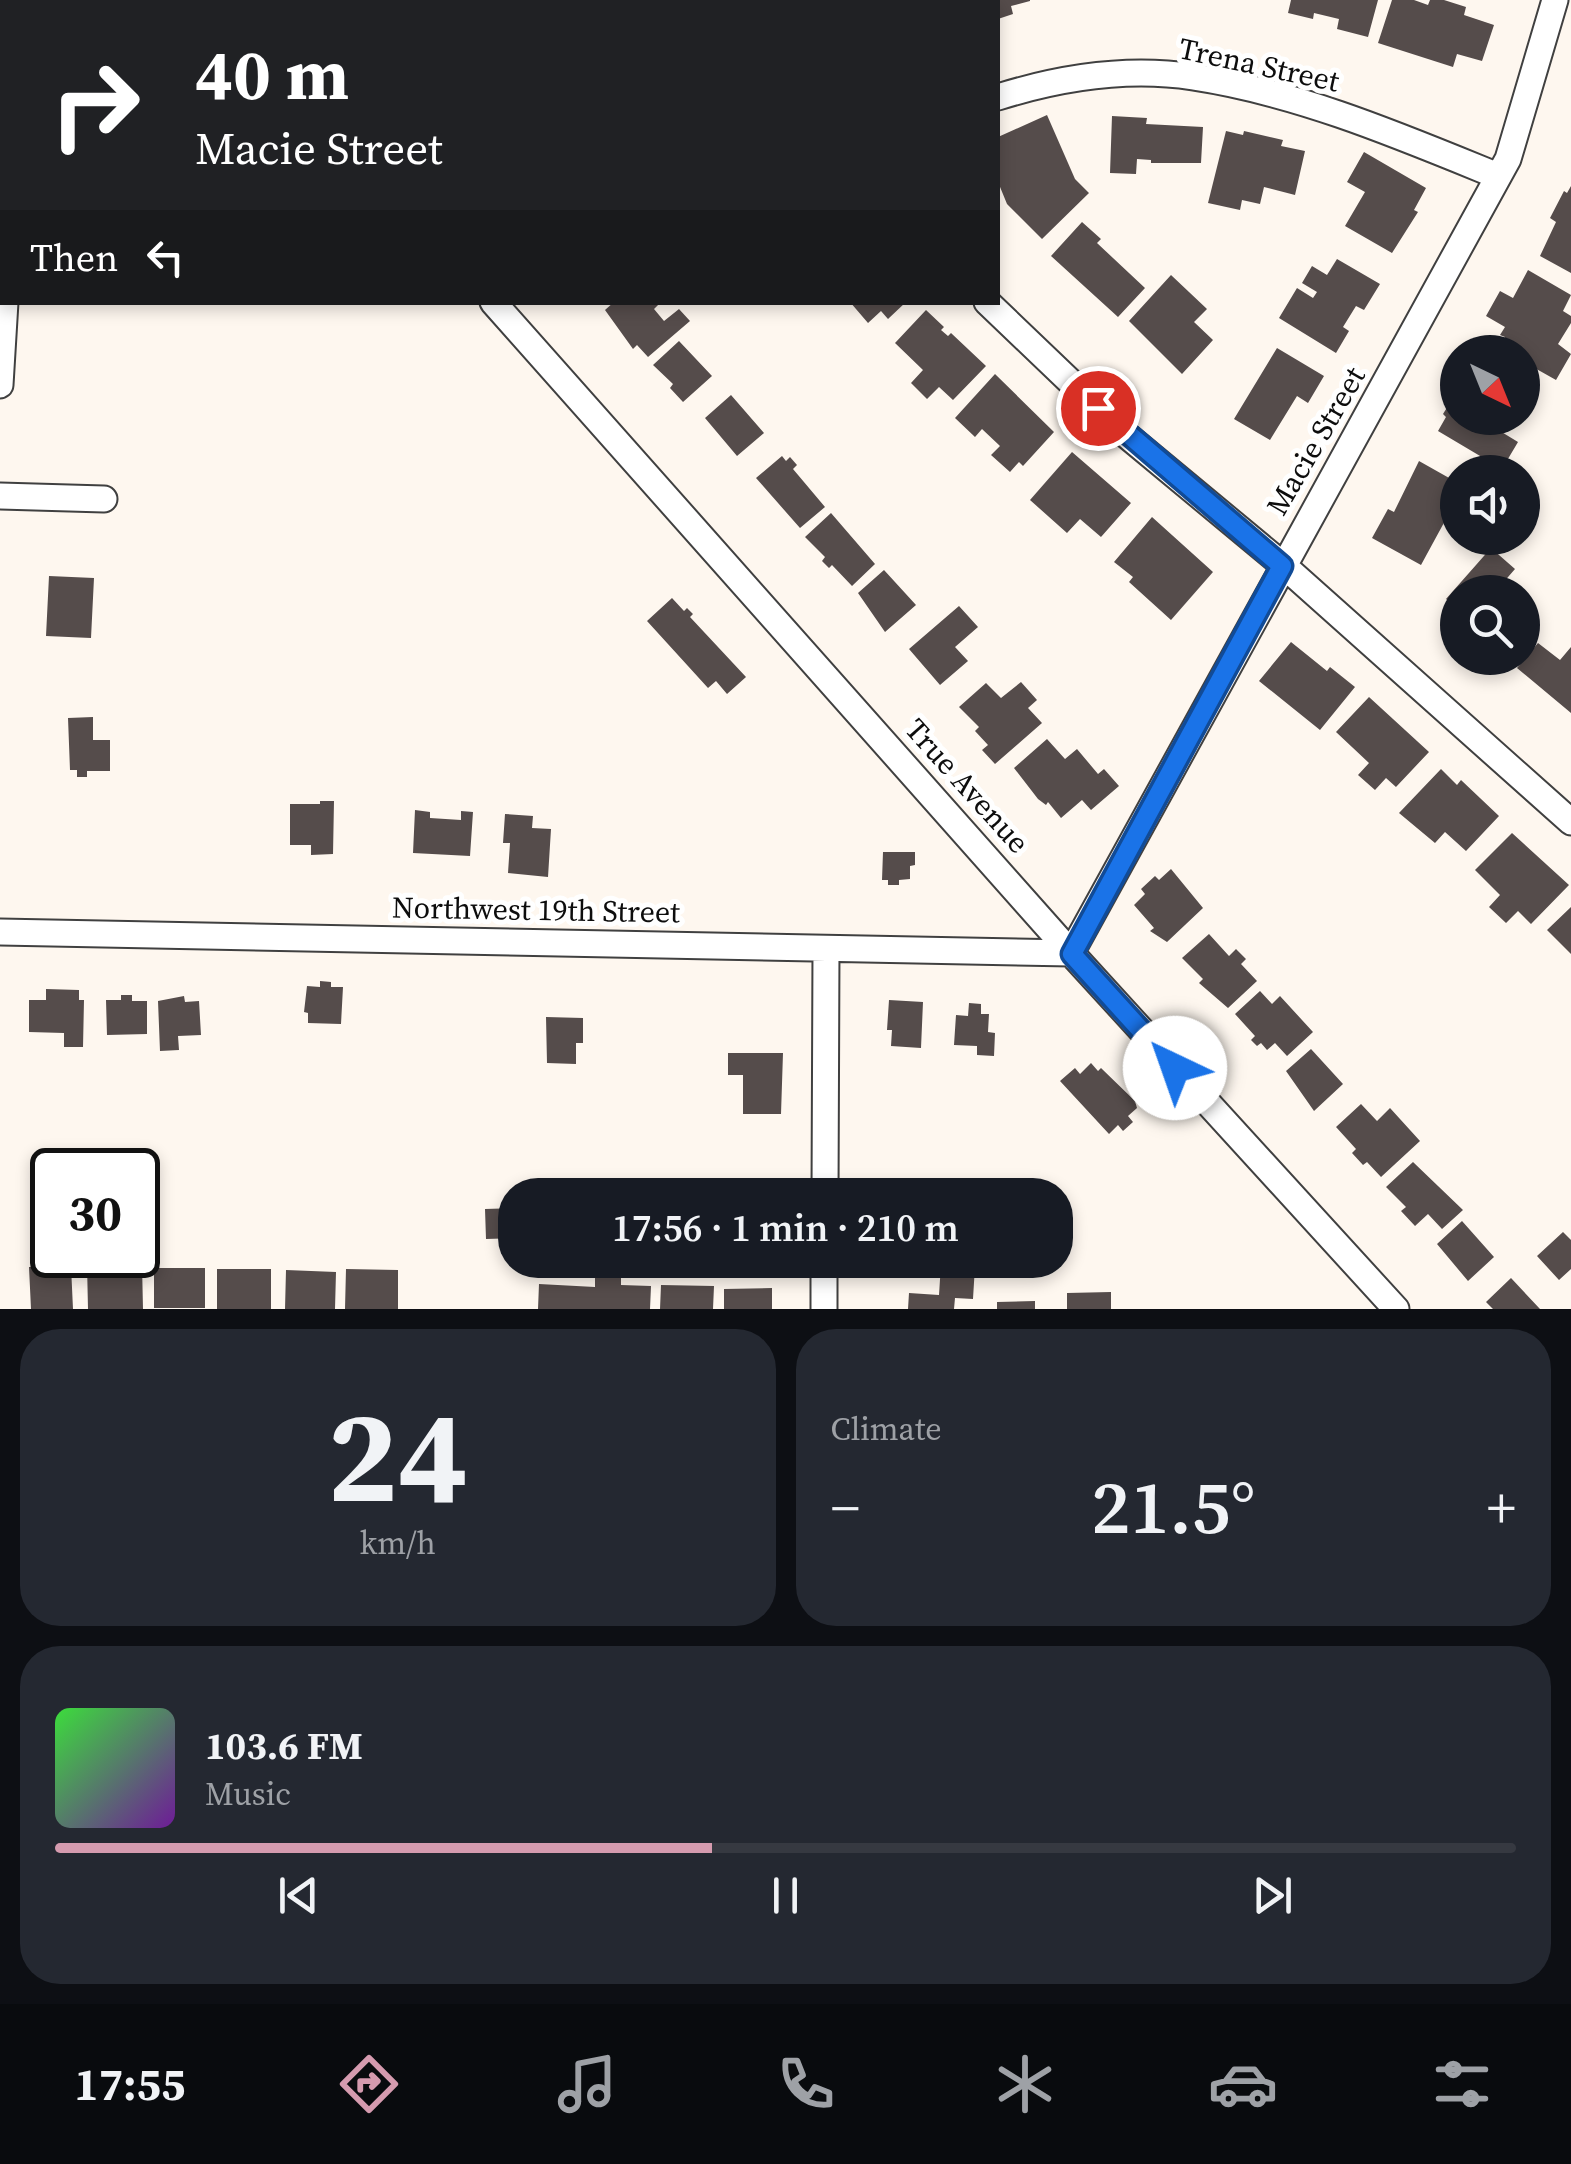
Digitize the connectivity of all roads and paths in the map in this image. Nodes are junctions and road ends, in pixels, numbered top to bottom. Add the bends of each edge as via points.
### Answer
1 (1555, 0) edge
2 (1000, 97) edge
3 (1498, 176) junction
4 (5, 305) edge
5 (496, 305) edge
6 (990, 305) edge
7 (0, 385) edge
8 (0, 496) edge
9 (104, 499) dead end
10 (1282, 566) junction
11 (1571, 822) edge
12 (0, 932) edge
13 (826, 948) junction
14 (1072, 954) junction
15 (825, 1178) edge
16 (824, 1278) edge
17 (824, 1309) edge
18 (1396, 1309) edge

1 - 3 street, Macie Street
2 - 3 street, Trena Street via 1044,83 1118,75 1191,77 1373,125
3 - 10 street, Macie Street
4 - 7 street
5 - 14 street, True Avenue
6 - 10 street via 1126,434
8 - 9 street
10 - 11 street
10 - 14 street, Macie Street
12 - 13 street, Northwest 19th Street
13 - 14 street, Northwest 19th Street
13 - 15 street
14 - 18 street, True Avenue
16 - 17 street

